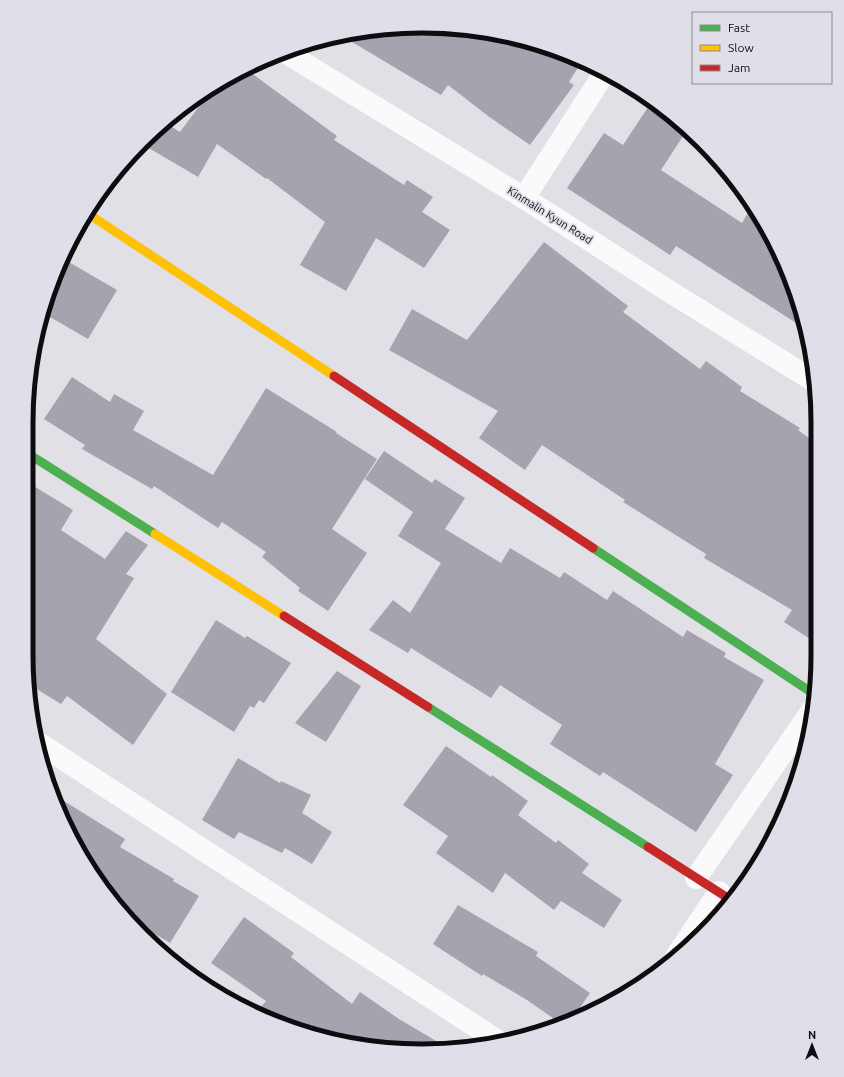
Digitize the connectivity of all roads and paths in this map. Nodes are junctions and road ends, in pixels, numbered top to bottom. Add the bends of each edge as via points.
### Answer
1 (292, 56) edge
2 (602, 77) edge
3 (524, 198) junction
4 (92, 216) edge
5 (809, 378) edge
6 (33, 457) edge
7 (809, 691) edge
8 (806, 719) edge
9 (43, 746) edge
10 (696, 878) junction
11 (725, 896) edge
12 (701, 926) edge
13 (493, 1038) edge

1 - 3 street, Kinmalin Kyun Road
2 - 3 street
3 - 5 street, Kinmalin Kyun Road
4 - 7 street
6 - 10 street
8 - 10 street
9 - 13 street
10 - 11 street
11 - 12 street

